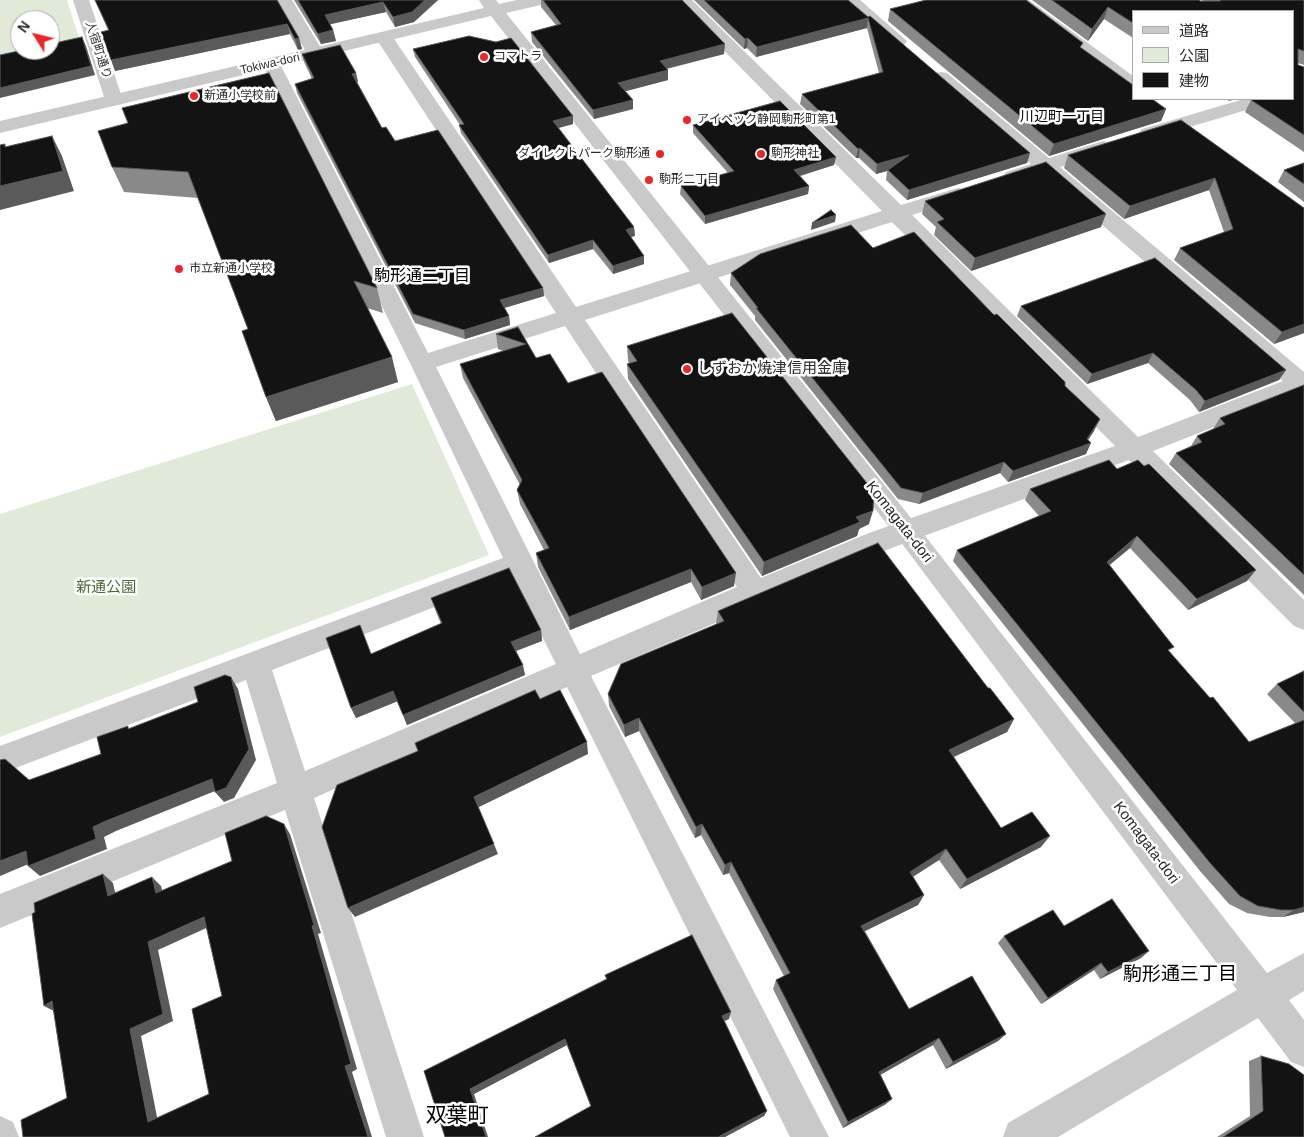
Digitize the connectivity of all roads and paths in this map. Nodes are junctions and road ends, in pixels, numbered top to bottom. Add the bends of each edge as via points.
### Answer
1 (81, 0) edge
2 (284, 0) edge
3 (540, 0) edge
4 (682, 0) edge
5 (850, 0) edge
6 (1018, 0) edge
7 (491, 5) edge
8 (384, 37) junction
9 (315, 53) junction
10 (271, 64) junction
11 (1132, 84) edge
12 (114, 100) junction
13 (1258, 100) edge
14 (1175, 116) junction
15 (0, 127) edge
16 (1206, 139) edge
17 (1046, 166) junction
18 (898, 213) junction
19 (704, 275) junction
20 (571, 317) junction
21 (422, 363) junction
22 (1303, 383) edge
23 (1133, 449) junction
24 (906, 530) junction
25 (519, 563) junction
26 (754, 592) junction
27 (1304, 618) edge
28 (255, 663) junction
29 (573, 670) junction
30 (0, 760) edge
31 (296, 790) junction
32 (0, 911) edge
33 (1304, 971) edge
34 (1262, 996) junction
35 (1304, 1049) edge
36 (405, 1137) edge
37 (810, 1137) edge
38 (1022, 1137) edge

1 - 12 street, 人宿町通り
2 - 9 street
3 - 7 street, Tokiwa-dori
4 - 18 street
5 - 17 street
6 - 11 street
7 - 8 street, Tokiwa-dori
7 - 19 street, Komagata-dori
8 - 9 street, Tokiwa-dori
8 - 20 street
9 - 10 street, Tokiwa-dori
10 - 12 street, Tokiwa-dori
10 - 21 street
12 - 15 street, Tokiwa-dori
13 - 14 street
14 - 16 street
14 - 17 street via 1123,141
17 - 18 street
17 - 22 street
18 - 19 street
18 - 23 street
19 - 20 street
19 - 24 street, Komagata-dori
20 - 21 street
20 - 26 street
21 - 25 street
22 - 23 street
23 - 24 street
23 - 27 street
24 - 26 street
24 - 34 street, Komagata-dori
25 - 28 street
25 - 29 street
26 - 29 street
28 - 30 street
28 - 31 street
29 - 31 street
29 - 37 street
31 - 32 street
31 - 36 street
33 - 34 street
34 - 35 street, Komagata-dori
34 - 38 street

